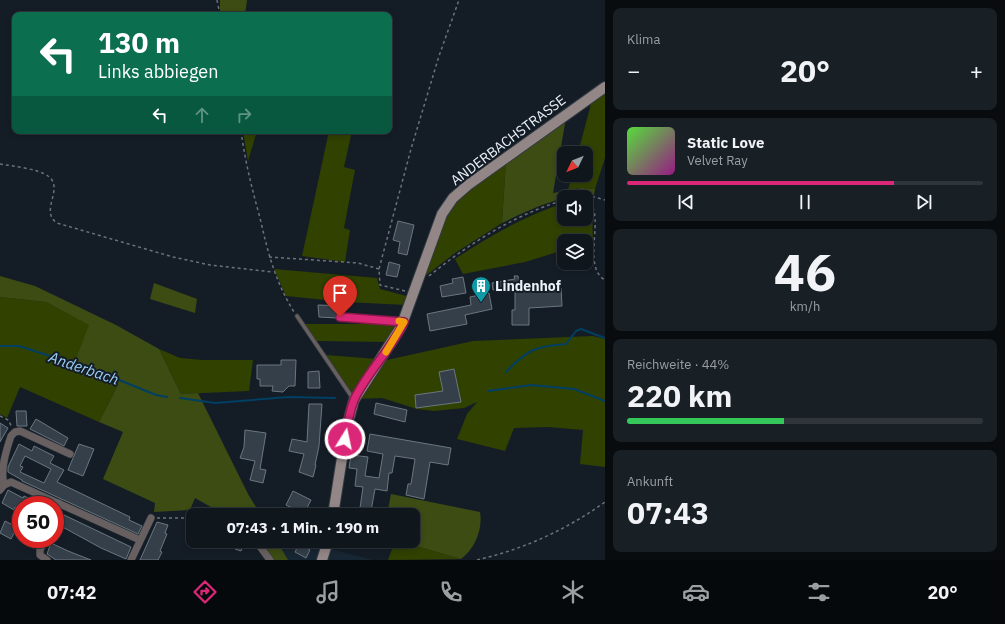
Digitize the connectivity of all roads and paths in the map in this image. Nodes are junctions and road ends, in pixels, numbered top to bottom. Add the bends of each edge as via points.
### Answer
1 (217, 0) edge
2 (459, 0) edge
3 (219, 12) edge
4 (605, 87) edge
5 (241, 134) edge
6 (0, 164) edge
7 (593, 198) edge
8 (605, 200) edge
9 (557, 202) edge
10 (593, 208) edge
11 (269, 257) junction
12 (380, 269) junction
13 (273, 272) junction
14 (605, 280) edge
15 (419, 281) junction
16 (408, 292) dead end
17 (297, 316) joint
18 (340, 317) dead end
19 (404, 322) junction
20 (354, 400) junction
21 (0, 416) edge
22 (15, 432) junction
23 (71, 454) dead end
24 (2, 488) edge
25 (43, 496) edge
26 (605, 502) edge
27 (64, 505) edge
28 (334, 508) edge
29 (151, 518) joint
30 (186, 518) edge
31 (140, 540) junction
32 (41, 548) edge
33 (261, 548) edge
34 (326, 548) edge
35 (47, 560) edge
36 (131, 560) edge
37 (270, 560) edge
38 (322, 560) edge
39 (477, 560) edge

1 - 3 path
2 - 12 path via 411,149
4 - 15 main road, ANDERBACHSTRASSE via 453,198 436,226
5 - 11 path via 247,169
6 - 13 path via 42,173 52,180 54,186 51,217 57,223 173,257 210,265
7 - 8 path
9 - 15 path via 507,223 453,256
10 - 14 path via 594,266 598,276
11 - 12 path via 358,263
11 - 13 path
12 - 16 path via 380,284
13 - 17 path
15 - 19 main road, ANDERBACHSTRASSE
17 - 20 lane
18 - 19 lane
19 - 20 main road, ANDERBACHSTRASSE
20 - 28 main road, ANDERBACHSTRASSE via 347,426
21 - 22 path via 8,420
22 - 23 street via 20,431
22 - 24 street via 11,436 0,469
24 - 25 street via 11,482
26 - 39 path via 541,539
27 - 31 street
29 - 30 path
29 - 31 street
31 - 36 street
32 - 35 street via 40,555
33 - 37 street
34 - 38 main road

